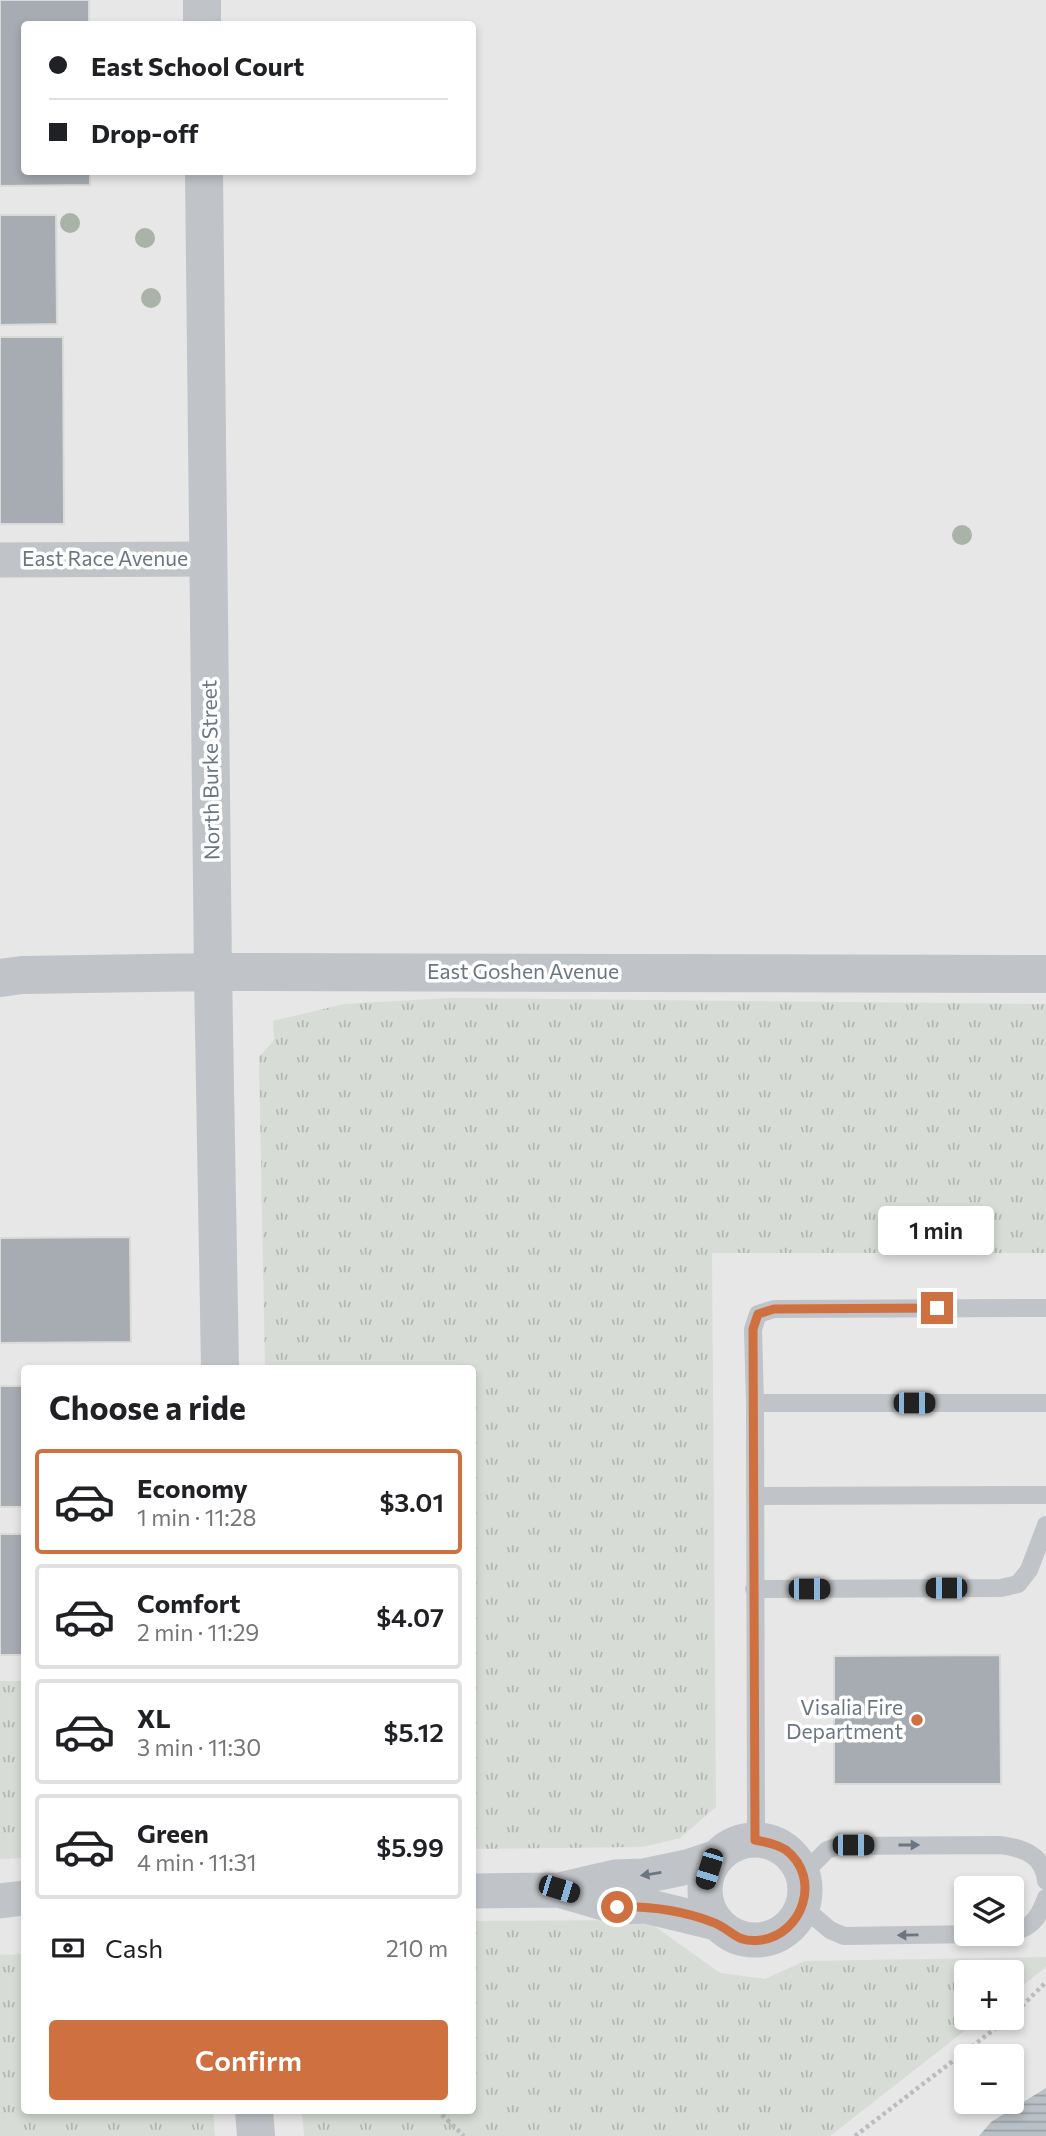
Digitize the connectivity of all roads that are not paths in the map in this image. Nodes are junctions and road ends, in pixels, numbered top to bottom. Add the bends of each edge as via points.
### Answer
1 (202, 0) edge
2 (202, 21) edge
3 (204, 175) edge
4 (0, 559) edge
5 (209, 559) junction
6 (213, 972) junction
7 (1046, 974) edge
8 (0, 978) edge
9 (1046, 1308) edge
10 (220, 1365) edge
11 (755, 1403) junction
12 (1046, 1403) edge
13 (1046, 1495) edge
14 (755, 1496) junction
15 (1046, 1525) edge
16 (754, 1589) junction
17 (755, 1840) junction
18 (717, 1857) junction
19 (1046, 1881) edge
20 (559, 1889) junction
21 (476, 1891) edge
22 (803, 1891) junction
23 (21, 1898) edge
24 (1046, 1898) edge
25 (0, 1901) edge
26 (716, 1923) junction
27 (1024, 1928) edge
28 (954, 1934) edge
29 (254, 2114) edge
30 (256, 2136) edge

1 - 2 street
3 - 5 street, North Burke Street
4 - 5 street, East Race Avenue
5 - 6 street, North Burke Street
6 - 7 street, East Goshen Avenue
6 - 8 street, East Goshen Avenue
6 - 10 street, North Burke Street
9 - 11 lane via 774,1309 758,1314 753,1329
11 - 12 lane
11 - 14 lane
13 - 14 lane
14 - 16 lane
15 - 16 lane via 1029,1570 1018,1584 1001,1588
16 - 17 lane
17 - 18 street via 728,1847
17 - 22 street via 786,1850 796,1861
18 -> 20 street via 687,1867
18 - 26 street via 705,1883 708,1911
22 -> 19 lane via 827,1850 839,1846 1021,1847 1038,1859
20 - 21 street
20 - 26 street via 617,1907 657,1908
22 - 26 street via 796,1920 772,1938 742,1939
28 -> 22 lane via 844,1936 830,1930
23 - 25 street
24 - 27 lane via 1039,1916
29 - 30 street

